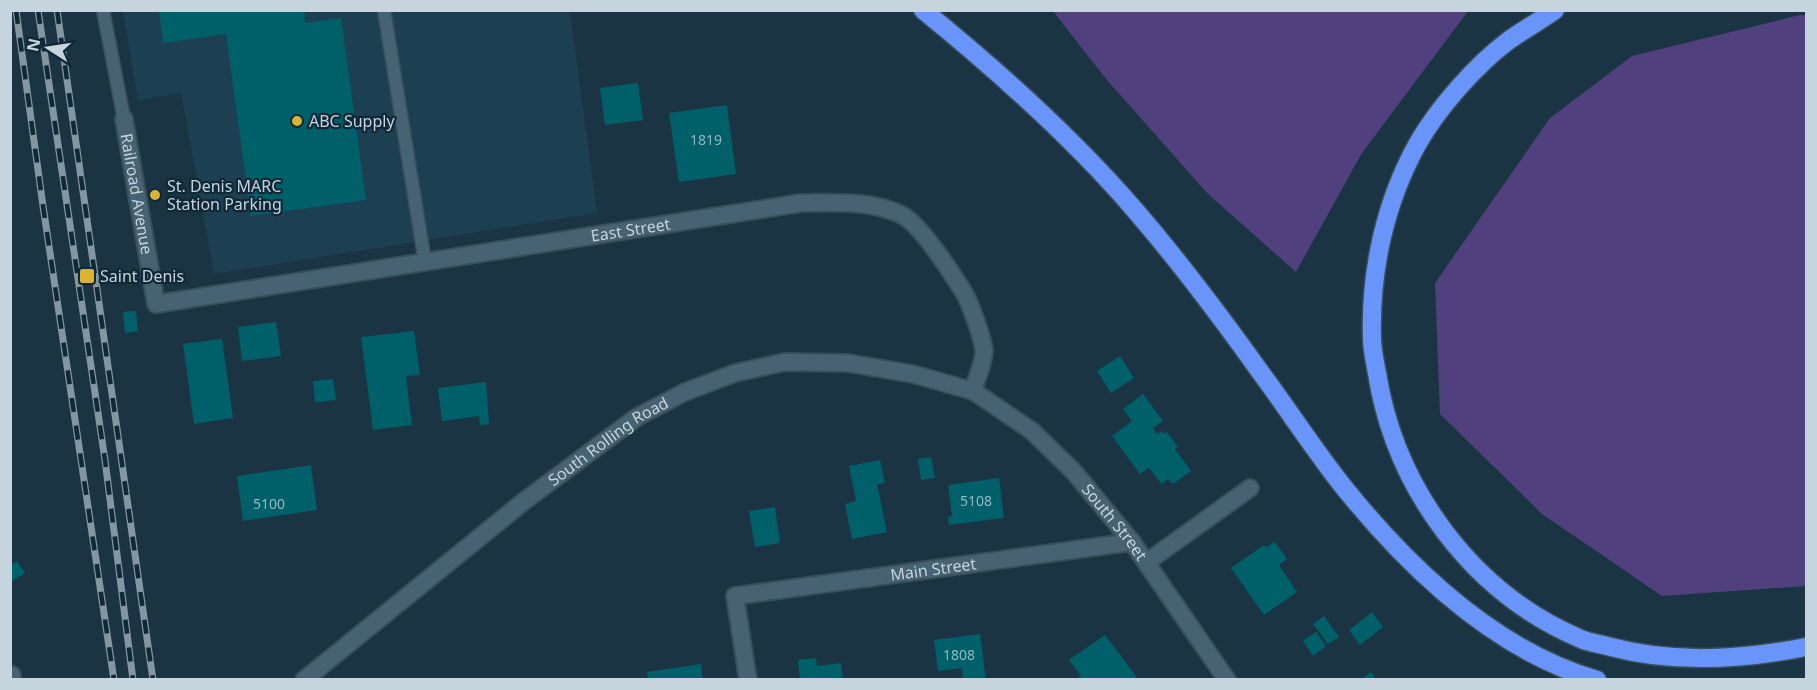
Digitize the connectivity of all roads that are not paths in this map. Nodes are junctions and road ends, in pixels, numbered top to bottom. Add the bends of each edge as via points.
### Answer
1 (103, 10) edge
2 (384, 10) edge
3 (923, 10) edge
4 (1555, 10) edge
5 (124, 119) joint
6 (425, 262) junction
7 (156, 304) joint
8 (973, 391) junction
9 (1250, 488) dead end
10 (1132, 542) junction
11 (1147, 562) junction
12 (1806, 647) edge
13 (304, 680) edge
14 (748, 680) edge
15 (1227, 680) edge
16 (1597, 680) edge

1 - 5 lane
2 - 6 lane
3 - 16 highway via 990,64 1062,131 1134,209 1215,308 1346,490 1404,555 1456,602 1513,643
4 - 12 highway via 1507,42 1459,87 1419,142 1392,197 1374,275 1372,340 1382,406 1409,477 1440,527 1482,576 1532,613 1582,639 1635,653 1694,659
5 - 7 street, Railroad Avenue
6 - 7 street, East Street
6 - 8 street, East Street via 801,203 876,206 902,214 921,231 964,292 984,352
8 - 10 street, South Street via 1032,431 1074,472
8 - 13 street, South Rolling Road via 913,374 848,363 785,362 735,373 685,392 637,417 523,502
9 - 11 street
10 - 11 street, South Street
10 - 14 street, Main Street via 735,596
11 - 15 street, South Street

